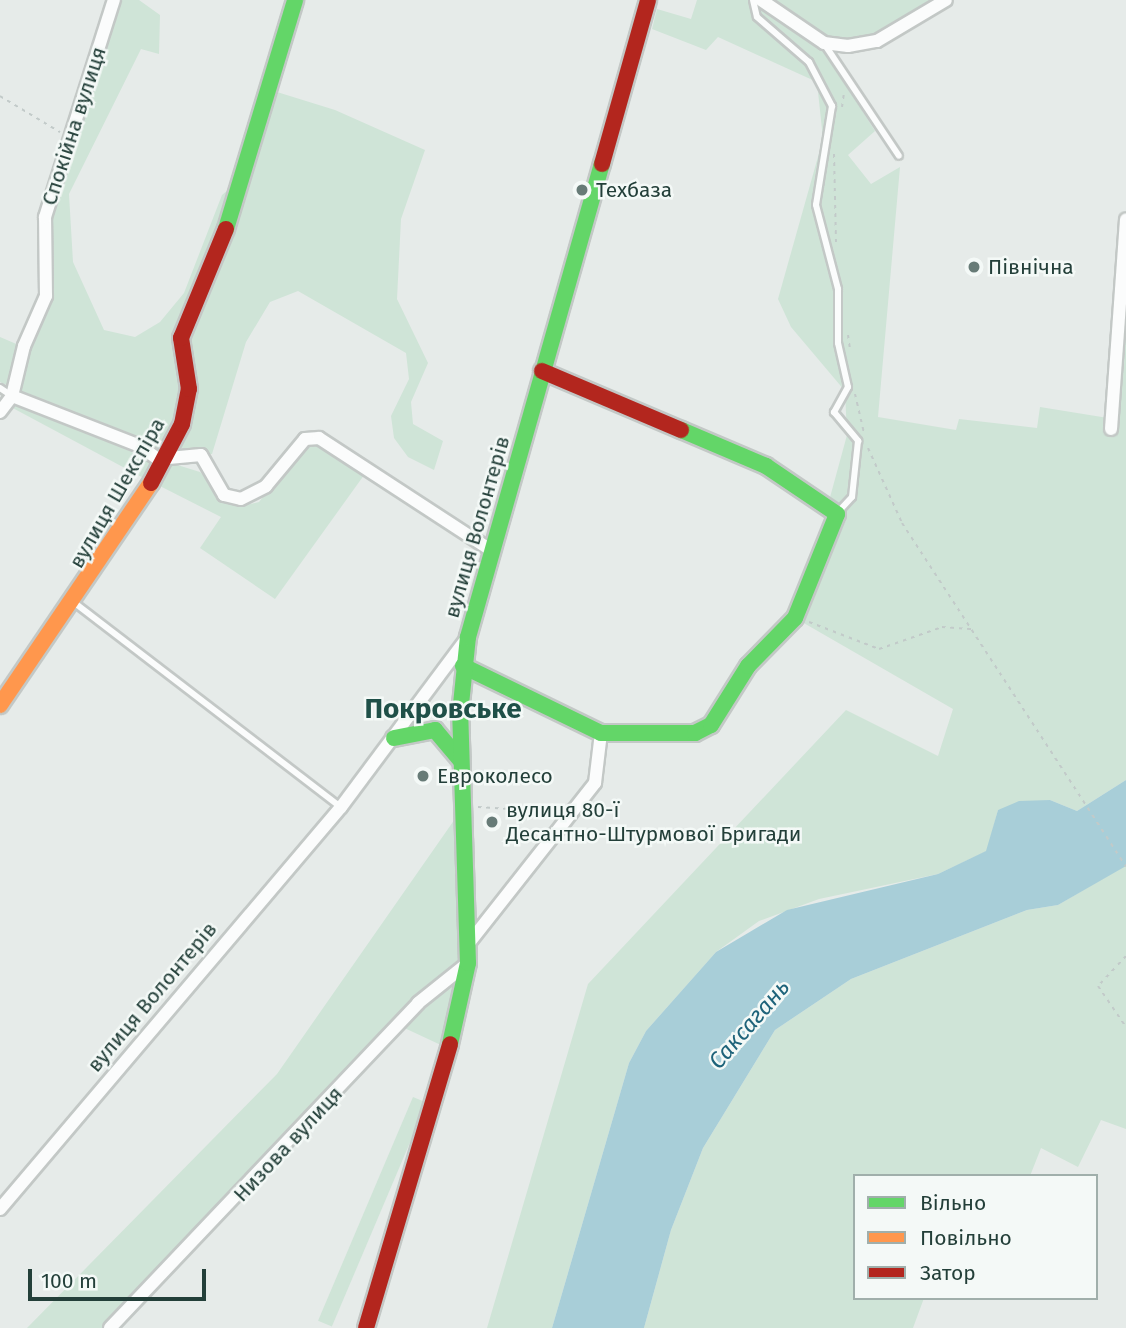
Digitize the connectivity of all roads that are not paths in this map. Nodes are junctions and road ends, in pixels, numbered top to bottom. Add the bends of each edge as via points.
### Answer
1 (114, 0) edge
2 (295, 0) edge
3 (648, 0) edge
4 (753, 0) edge
5 (761, 0) edge
6 (946, 0) edge
7 (824, 43) junction
8 (899, 156) dead end
9 (1126, 219) edge
10 (542, 372) junction
11 (0, 388) edge
12 (12, 396) junction
13 (0, 412) edge
14 (1111, 429) dead end
15 (158, 459) junction
16 (837, 514) junction
17 (491, 550) junction
18 (76, 604) junction
19 (468, 638) junction
20 (463, 666) junction
21 (0, 705) edge
22 (601, 733) junction
23 (394, 738) junction
24 (463, 765) junction
25 (341, 807) junction
26 (469, 943) junction
27 (468, 963) junction
28 (0, 1209) edge
29 (110, 1328) edge
30 (366, 1328) edge

1 - 12 street, Спокійна вулиця via 45,217 46,296
2 - 15 street, вулиця Шекспіра via 240,195 181,338 189,389 182,424
3 - 10 street, вулиця Волонтерів
4 - 16 lane via 757,17 823,81 832,106 816,205 838,289 838,343 848,387 834,412 858,441 852,497
5 - 7 street
6 - 7 street via 877,41
7 - 8 lane
9 - 14 street
10 - 16 street via 766,466
10 - 17 street, вулиця Волонтерів
11 - 12 lane
12 - 13 street, Спокійна вулиця
12 - 15 street
15 - 17 street via 201,455 224,495 241,499 267,486 304,439 319,438
15 - 18 street, вулиця Шекспіра via 133,516
16 - 22 street via 795,618 748,666 711,725 670,737
17 - 19 street, вулиця Волонтерів
18 - 21 street, вулиця Шекспіра
18 - 25 lane
19 - 20 street
19 - 23 street, вулиця Волонтерів
20 - 22 street
20 - 24 street
22 - 26 street via 595,783
23 - 24 street via 419,728 435,730 450,740
23 - 25 street, вулиця Волонтерів
24 - 26 street
25 - 28 street, вулиця Волонтерів
26 - 27 street
27 - 29 street, Низова вулиця via 418,1003
27 - 30 street via 440,1096

